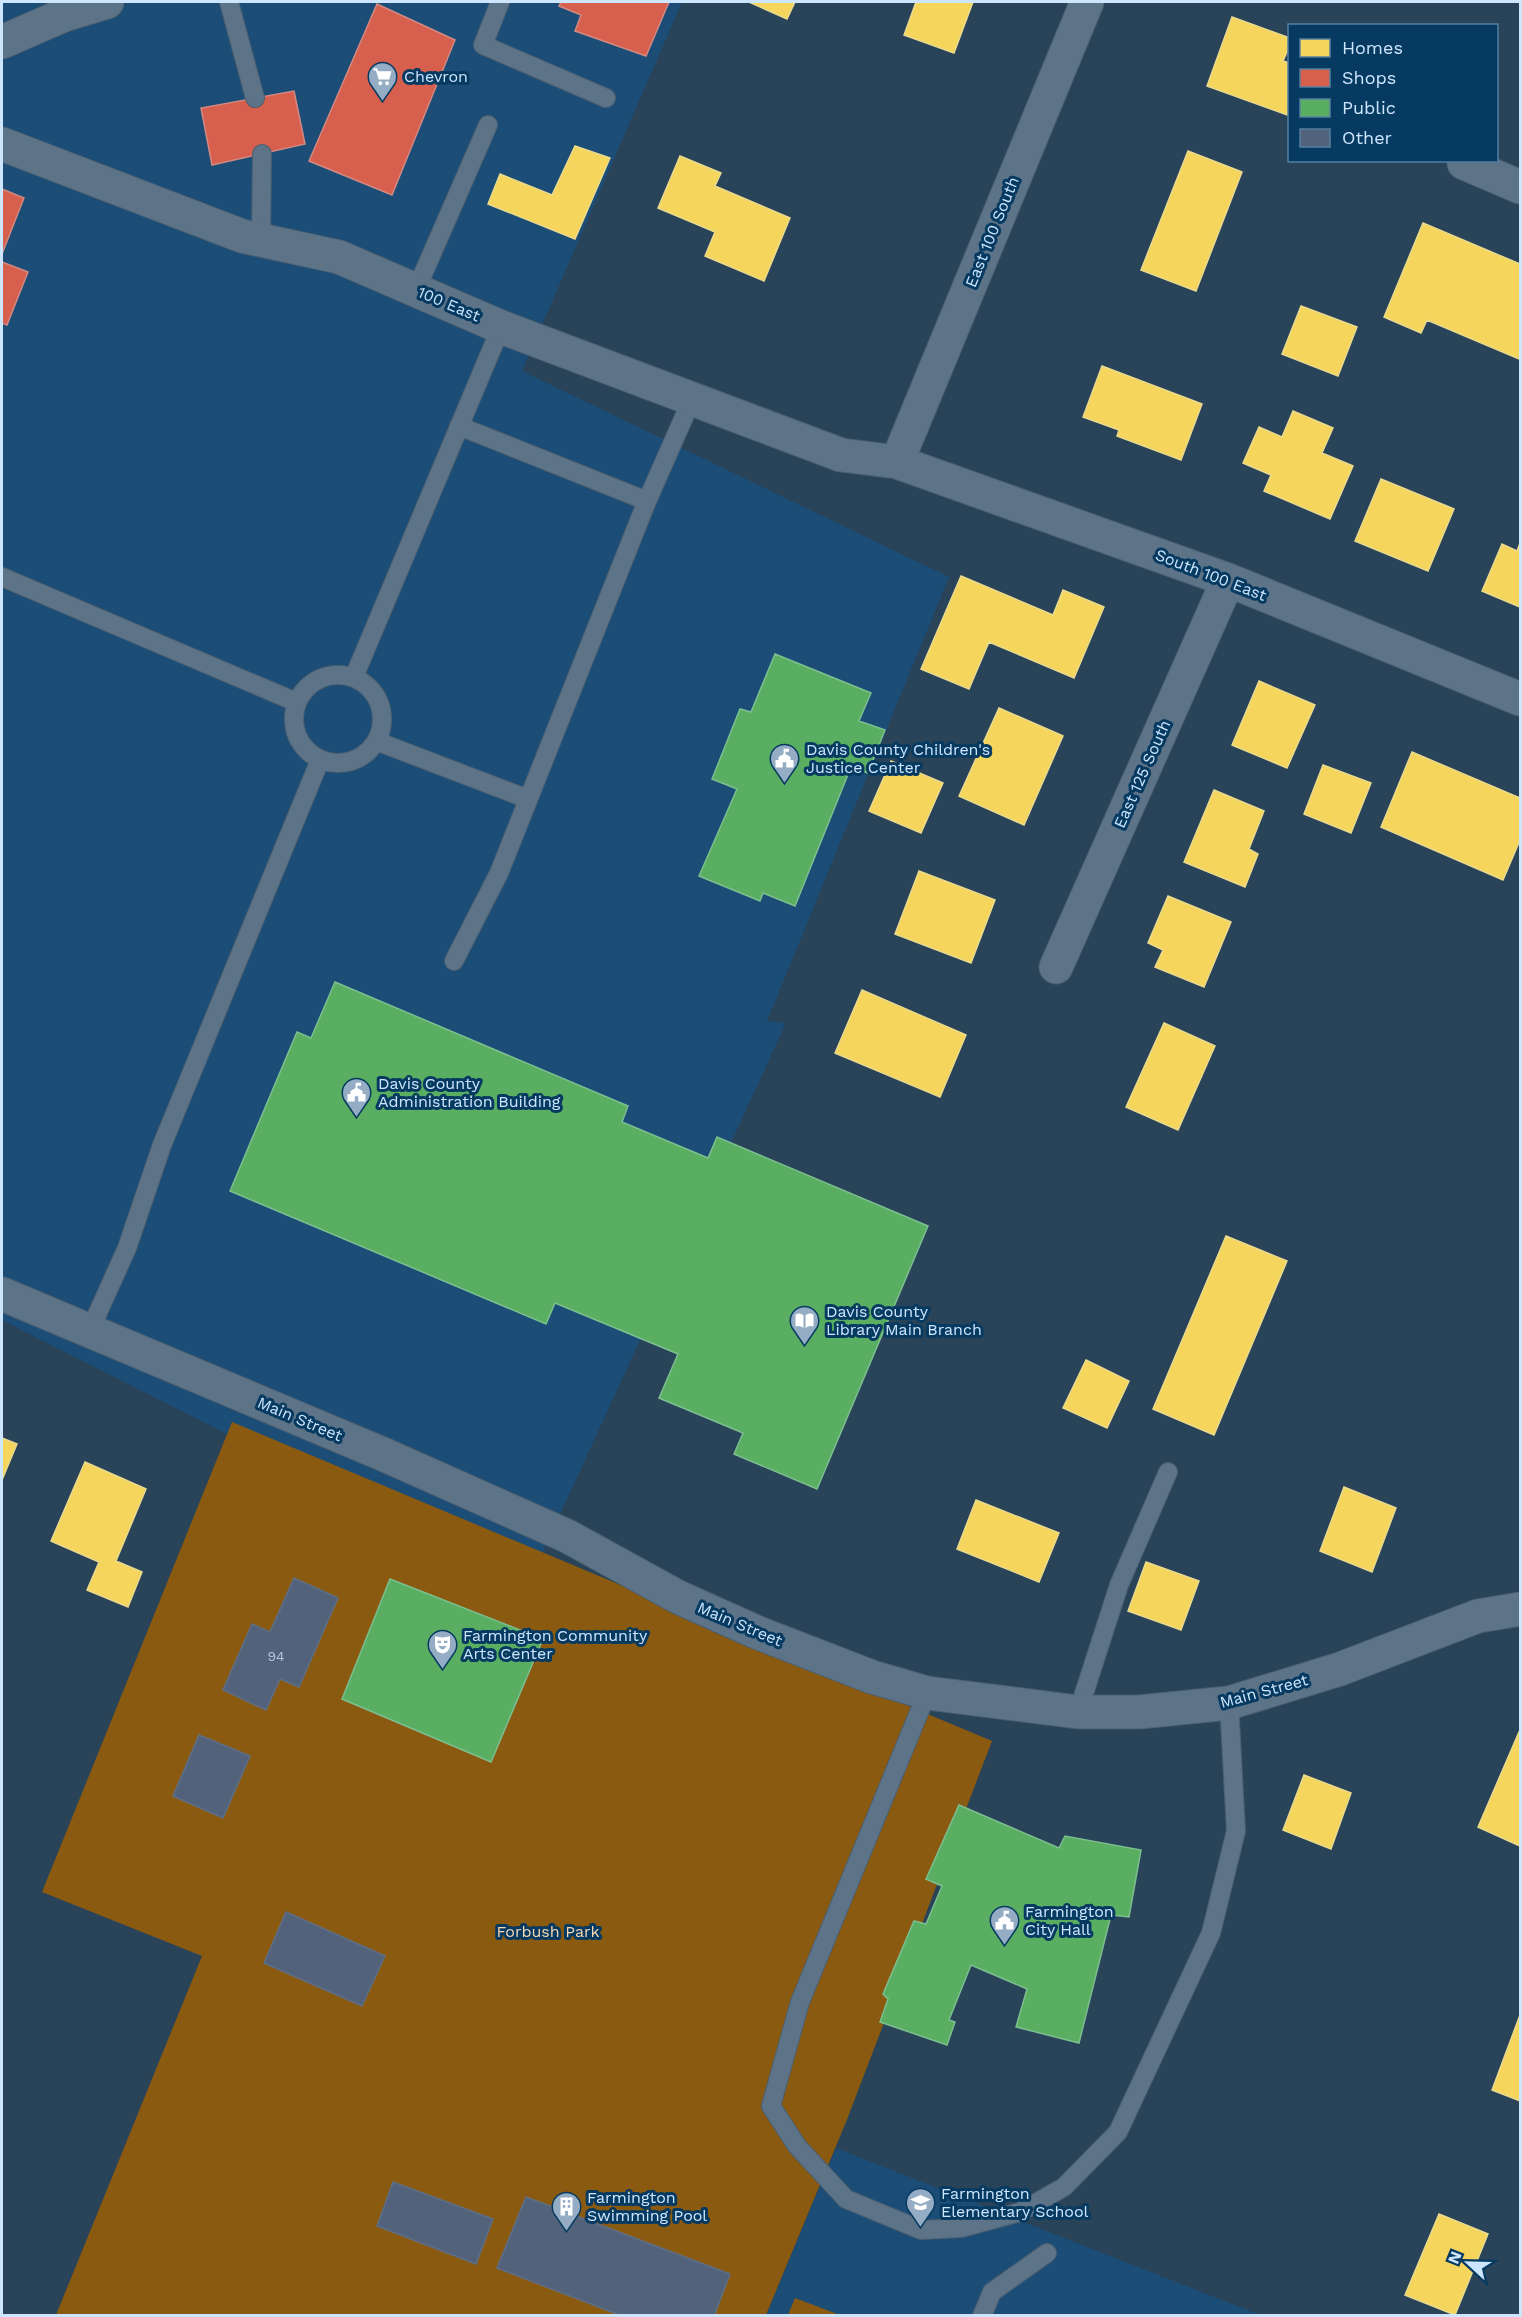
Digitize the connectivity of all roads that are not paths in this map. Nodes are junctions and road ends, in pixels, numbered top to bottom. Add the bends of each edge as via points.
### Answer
1 (107, 2) edge
2 (229, 2) edge
3 (500, 2) edge
4 (1087, 2) edge
5 (2, 42) edge
6 (255, 98) dead end
7 (606, 98) dead end
8 (488, 125) dead end
9 (2, 144) edge
10 (262, 154) dead end
11 (1464, 163) dead end
12 (1521, 187) edge
13 (261, 240) junction
14 (416, 290) junction
15 (501, 327) junction
16 (692, 399) junction
17 (459, 426) junction
18 (897, 462) junction
19 (647, 501) junction
20 (2, 577) edge
21 (1227, 580) junction
22 (354, 677) junction
23 (1521, 699) edge
24 (296, 702) junction
25 (376, 741) junction
26 (320, 760) junction
27 (528, 799) junction
28 (454, 962) dead end
29 (1056, 967) dead end
30 (2, 1294) edge
31 (90, 1330) junction
32 (1168, 1472) dead end
33 (1521, 1609) edge
34 (927, 1694) junction
35 (1229, 1703) junction
36 (1078, 1712) junction
37 (1047, 2253) dead end
38 (982, 2316) edge

1 - 5 street via 64,15
2 - 6 lane
3 - 7 lane via 483,45
4 - 18 street, East 100 South
8 - 14 lane
9 - 13 street, 100 East
10 - 13 lane
11 - 12 street
13 - 14 street, 100 East via 339,257
14 - 15 street, 100 East
15 - 16 street, 100 East
15 - 17 lane
16 - 18 street, 100 East via 842,455
16 - 19 lane
17 - 19 lane
17 - 22 lane
18 - 21 street, South 100 East
19 - 27 lane
20 - 24 lane
21 - 23 street, South 100 East
21 - 29 street, East 125 South
22 - 24 lane via 340,674 314,681
22 - 25 lane via 365,683 380,704 381,729
24 - 26 lane via 295,730 309,753
25 - 26 lane via 358,759 345,763
25 - 27 lane
26 - 31 lane via 162,1145 127,1248
27 - 28 lane via 499,873
30 - 31 street, Main Street
31 - 34 street, Main Street via 567,1536 678,1598 756,1632
32 - 36 lane via 1119,1585
33 - 35 street, Main Street via 1478,1617 1340,1669
34 - 35 lane via 800,2002 771,2106 797,2146 846,2199 921,2230 961,2228 1020,2212 1064,2187 1118,2132 1211,1934 1236,1831
34 - 36 street, Main Street
35 - 36 street, Main Street via 1139,1712
37 - 38 lane via 992,2292

